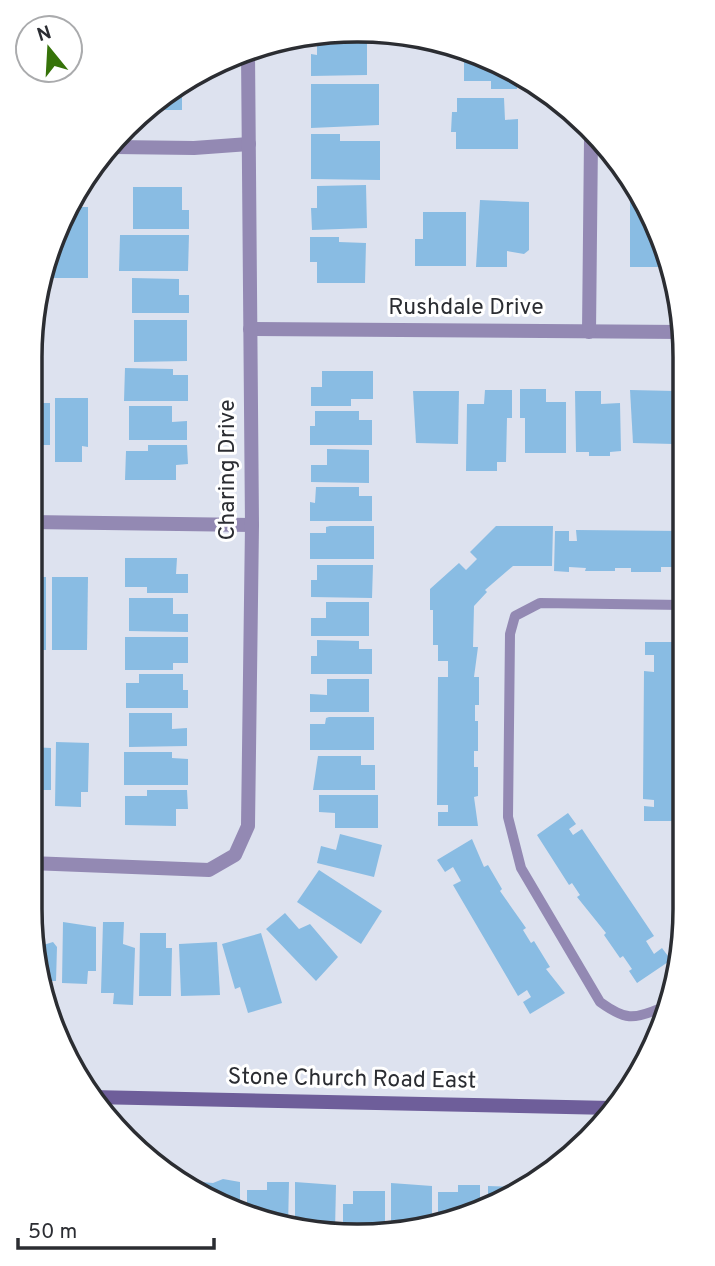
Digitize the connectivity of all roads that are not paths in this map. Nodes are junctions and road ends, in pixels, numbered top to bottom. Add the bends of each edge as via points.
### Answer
1 (248, 62) edge
2 (249, 144) junction
3 (591, 145) edge
4 (122, 147) edge
5 (250, 329) junction
6 (589, 332) junction
7 (672, 332) edge
8 (42, 522) edge
9 (252, 525) junction
10 (673, 606) edge
11 (42, 863) edge
12 (656, 1010) edge
13 (104, 1097) edge
14 (602, 1108) edge

1 - 2 street, Charing Drive
2 - 4 street
2 - 5 street, Charing Drive
3 - 6 street
5 - 6 street, Rushdale Drive
5 - 9 street, Charing Drive
6 - 7 street, Rushdale Drive
8 - 9 street
9 - 11 street, Charing Drive via 248,826 235,855 209,870
10 - 12 lane via 540,603 515,616 510,634 508,817 521,868 600,1002 617,1014 638,1018
13 - 14 main road, Stone Church Road East

